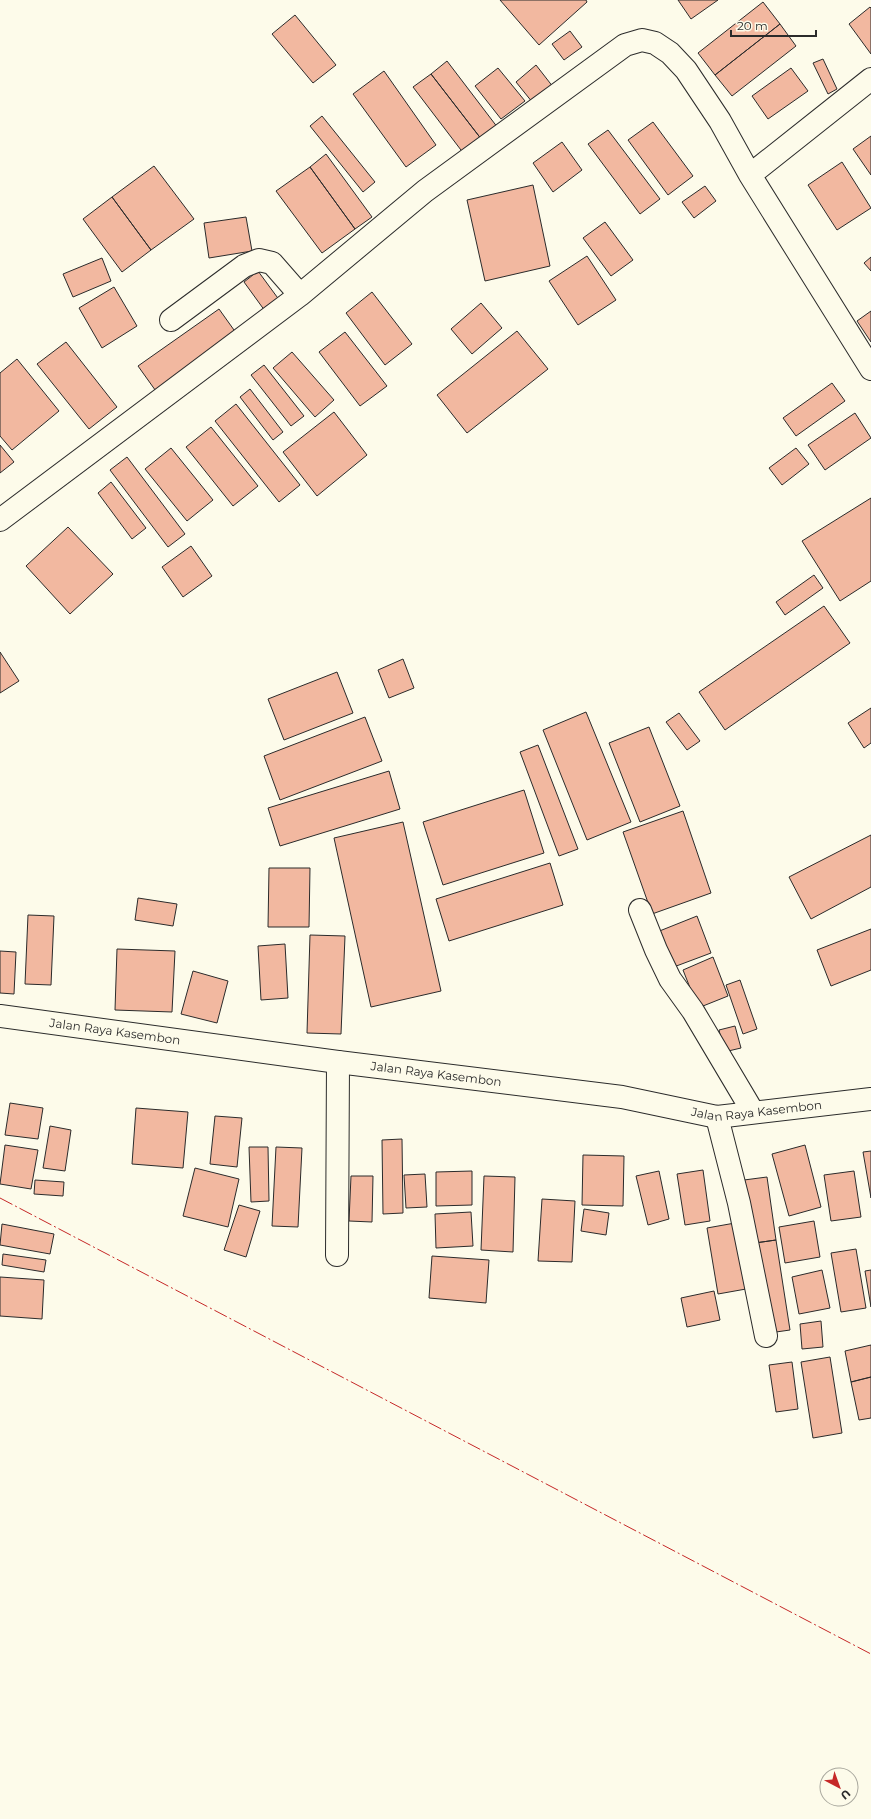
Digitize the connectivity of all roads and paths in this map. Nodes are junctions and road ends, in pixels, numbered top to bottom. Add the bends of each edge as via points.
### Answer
1 (871, 79) edge
2 (750, 175) junction
3 (300, 295) junction
4 (171, 320) dead end
5 (871, 369) edge
6 (0, 520) edge
7 (640, 910) dead end
8 (0, 1016) edge
9 (338, 1062) junction
10 (871, 1099) edge
11 (753, 1112) junction
12 (717, 1116) junction
13 (337, 1256) dead end
14 (766, 1336) dead end

1 - 2 street
2 - 3 street via 720,121 686,70 655,43 642,40 624,45 431,187
2 - 5 street
3 - 4 street via 272,263 259,260 244,266
3 - 6 street
7 - 11 street via 670,979 693,1011
8 - 9 street, Jalan Raya Kasembon
9 - 12 street, Jalan Raya Kasembon via 622,1097
9 - 13 street
10 - 11 street, Jalan Raya Kasembon
11 - 12 street, Jalan Raya Kasembon
12 - 14 street

